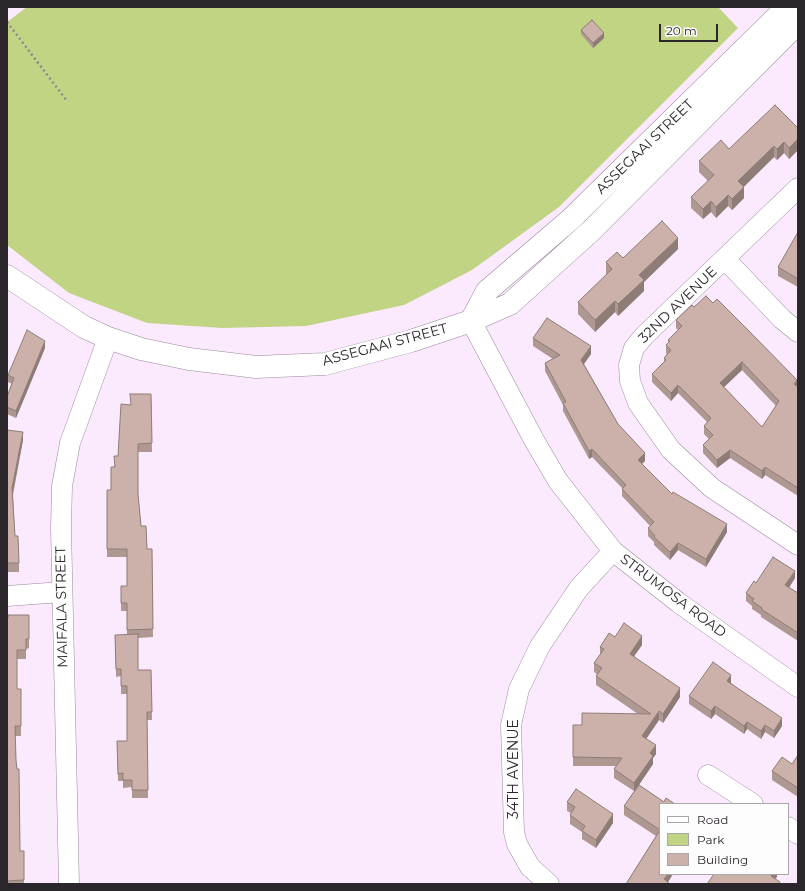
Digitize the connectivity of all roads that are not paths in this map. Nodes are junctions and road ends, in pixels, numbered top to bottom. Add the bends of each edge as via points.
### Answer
1 (787, 7) edge
2 (798, 23) edge
3 (798, 188) edge
4 (725, 259) junction
5 (7, 276) edge
6 (471, 321) junction
7 (798, 332) edge
8 (108, 338) junction
9 (798, 545) edge
10 (613, 551) junction
11 (62, 592) junction
12 (7, 596) edge
13 (798, 687) edge
14 (708, 775) dead end
15 (751, 803) edge
16 (789, 828) edge
17 (798, 834) edge
18 (69, 884) edge
19 (549, 884) edge

1 - 6 street, ASSEGAAI STREET via 571,219 487,291
2 - 6 street, ASSEGAAI STREET via 592,230 510,304
3 - 4 street, 32ND AVENUE
4 - 7 street via 756,293
4 - 9 street, 32ND AVENUE via 634,348 629,365 630,381 638,403 654,427 671,450 690,469 712,488
5 - 8 street, ASSEGAAI STREET via 84,327
6 - 8 street, ASSEGAAI STREET via 411,341 325,364 264,367 189,360
6 - 10 street, STRUMOSA ROAD via 558,481
8 - 11 street, MAIFALA STREET via 70,443 62,486
10 - 13 street, STRUMOSA ROAD via 664,592
10 - 19 street, 34TH AVENUE via 579,588 540,646 519,689 511,725 514,832 530,867
11 - 12 street
11 - 18 street, MAIFALA STREET
14 - 15 street
16 - 17 street

